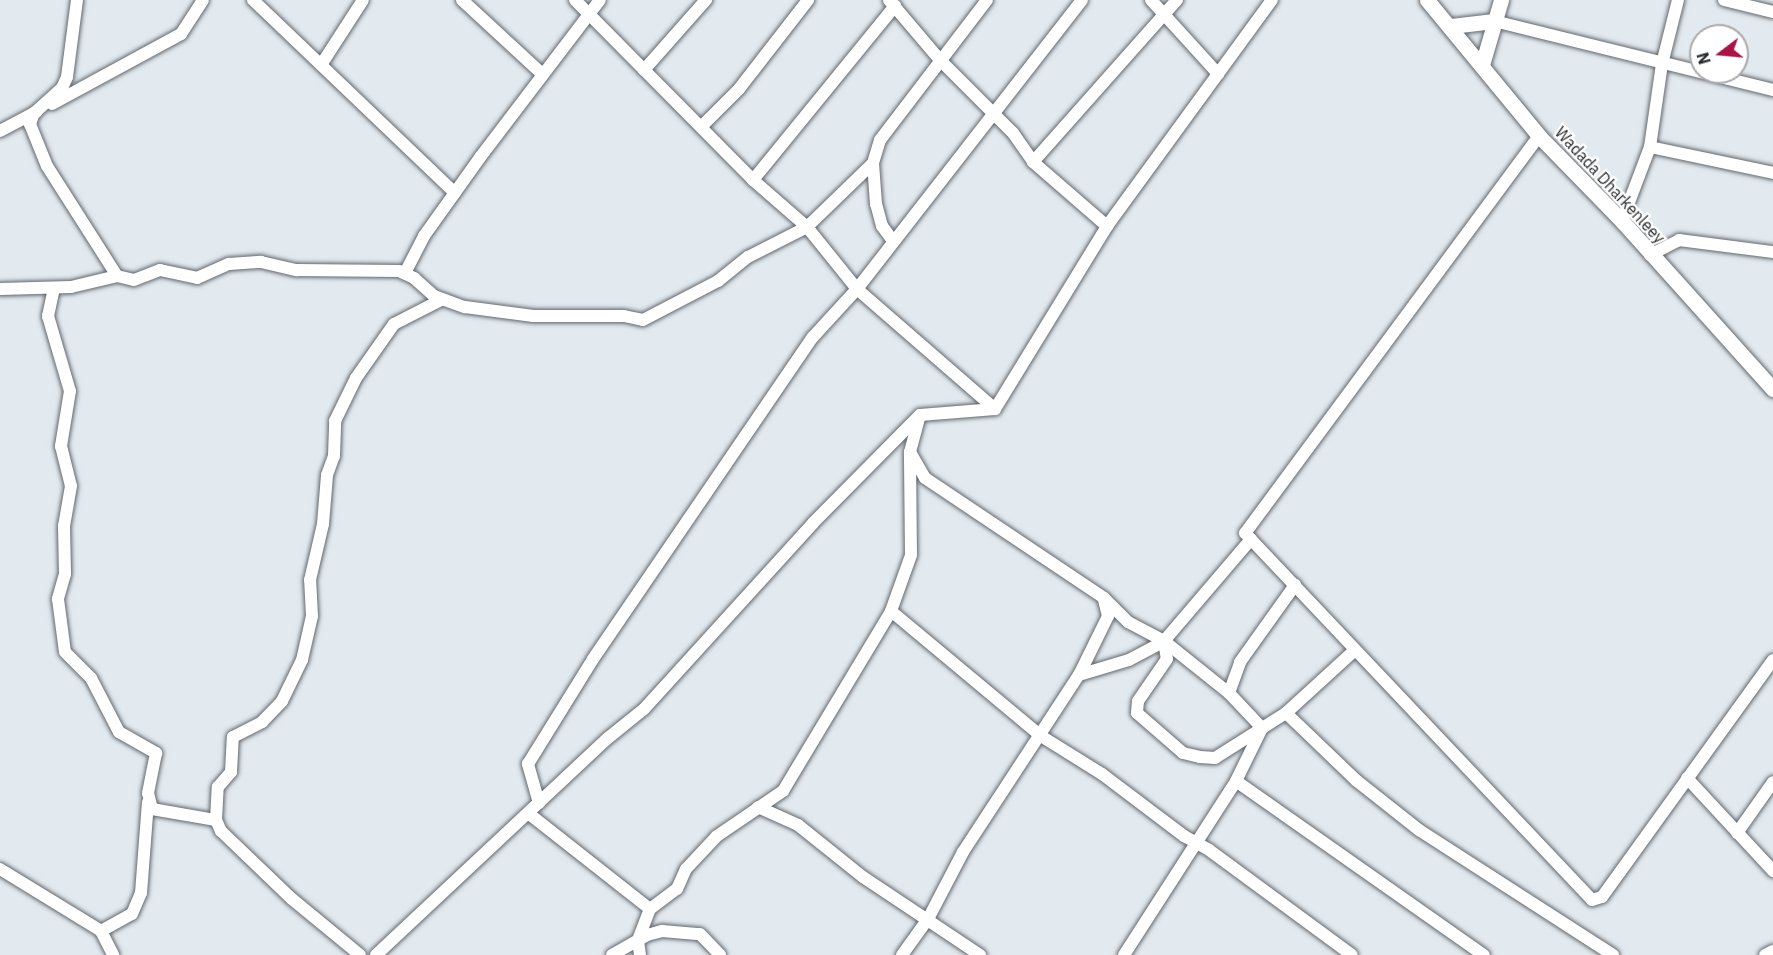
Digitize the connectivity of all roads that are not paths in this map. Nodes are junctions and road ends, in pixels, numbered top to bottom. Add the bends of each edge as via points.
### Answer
1 (78, 0) edge
2 (203, 0) edge
3 (253, 0) edge
4 (363, 0) edge
5 (462, 0) edge
6 (575, 0) edge
7 (600, 0) edge
8 (706, 0) edge
9 (808, 0) edge
10 (987, 0) edge
11 (1082, 0) edge
12 (1151, 0) edge
13 (1177, 0) edge
14 (1272, 0) edge
15 (1427, 0) edge
16 (1501, 0) edge
17 (1678, 0) edge
18 (1724, 0) edge
19 (892, 3) edge
20 (588, 11) junction
21 (1773, 12) edge
22 (1166, 15) junction
23 (1494, 21) junction
24 (1451, 26) junction
25 (939, 59) junction
26 (1662, 64) junction
27 (321, 65) junction
28 (1482, 65) junction
29 (644, 70) junction
30 (541, 73) junction
31 (1218, 74) junction
32 (1773, 90) edge
33 (34, 113) junction
34 (994, 115) junction
35 (0, 120) edge
36 (13, 124) junction
37 (702, 126) junction
38 (0, 130) edge
39 (1539, 136) junction
40 (1650, 147) junction
41 (1033, 162) junction
42 (873, 163) junction
43 (1773, 173) edge
44 (753, 180) junction
45 (455, 193) junction
46 (1622, 221) junction
47 (1107, 226) junction
48 (807, 227) junction
49 (893, 241) junction
50 (1773, 252) edge
51 (1650, 255) junction
52 (405, 273) junction
53 (117, 276) junction
54 (54, 288) junction
55 (0, 289) edge
56 (857, 289) junction
57 (441, 300) junction
58 (1773, 389) edge
59 (994, 409) junction
60 (920, 415) junction
61 (910, 452) junction
62 (1251, 539) junction
63 (1295, 585) junction
64 (1104, 598) junction
65 (891, 611) junction
66 (1164, 641) junction
67 (1355, 650) junction
68 (1773, 660) edge
69 (1080, 675) junction
70 (1230, 693) junction
71 (1286, 713) junction
72 (1262, 728) junction
73 (1041, 736) junction
74 (1687, 778) junction
75 (1236, 781) junction
76 (1773, 782) edge
77 (148, 802) junction
78 (539, 803) junction
79 (758, 807) junction
80 (528, 813) junction
81 (216, 820) junction
82 (1737, 833) junction
83 (1196, 844) junction
84 (0, 869) edge
85 (1773, 870) edge
86 (650, 909) junction
87 (928, 919) junction
88 (101, 931) junction
89 (638, 940) junction
90 (1773, 951) edge
91 (113, 955) edge
92 (360, 955) edge
93 (376, 955) edge
94 (612, 955) edge
95 (640, 955) edge
96 (720, 955) edge
97 (902, 955) edge
98 (980, 955) edge
99 (1124, 955) edge
100 (1352, 955) edge
101 (1484, 955) edge
102 (1613, 955) edge
103 (1765, 955) edge

1 - 33 street via 67,78
2 - 33 street via 181,34
3 - 27 street
4 - 27 street
5 - 30 street
6 - 20 street
7 - 20 street
8 - 29 street
9 - 37 street via 739,89
10 - 25 street
11 - 34 street
12 - 22 street
13 - 22 street
14 - 31 street
15 - 24 main road, Wadada Dharkenleey
16 - 23 main road
17 - 26 street
18 - 21 street
19 - 25 street
19 - 44 street
20 - 29 street
20 - 30 street
22 - 31 street
22 - 41 street
23 - 24 main road
23 - 26 street
23 - 28 main road
24 - 28 main road, Wadada Dharkenleey
25 - 34 street
25 - 42 street via 880,140
26 - 32 street
26 - 40 street
27 - 45 street
28 - 39 main road, Wadada Dharkenleey
29 - 37 street
30 - 45 street
31 - 47 street
33 - 36 street
33 - 53 street via 30,124 47,166
34 - 41 street via 1013,133
34 - 49 street
35 - 36 street
36 - 38 street
37 - 44 street
39 - 46 main road, Wadada Dharkenleey
39 - 62 street via 1247,526 1245,533
40 - 43 street
40 - 46 street
41 - 47 street
42 - 48 street
42 - 49 street via 876,204 882,226
44 - 48 street
45 - 52 street via 424,236
46 - 51 main road, Wadada Dharkenleey
47 - 59 street
48 - 56 street
48 - 57 street via 757,252 718,281 643,320 624,316 533,316
49 - 56 street
50 - 51 street via 1679,240
51 - 58 main road, Wadada Dharkenleey
52 - 53 street via 297,270 261,262 229,264 197,278 160,270 134,280
52 - 57 street
53 - 54 street
54 - 55 street
54 - 77 street via 48,316 70,391 61,446 72,486 64,526 65,574 58,599 65,652 91,678 119,732 156,753
56 - 59 street
56 - 78 street via 813,337 587,668 528,764
57 - 81 street via 394,324 356,378 335,421 334,456 327,475 323,524 310,580 312,616 302,660 282,701 262,722 233,737 231,772 218,787
59 - 60 street
60 - 61 street
60 - 78 street via 813,523 651,701
61 - 64 street via 925,478
61 - 65 street via 911,555
62 - 63 street
62 - 66 street
63 - 67 street
63 - 70 street via 1240,662
64 - 66 street via 1128,622
64 - 69 street via 1108,616
65 - 73 street
65 - 79 street via 843,685 783,791
66 - 69 street via 1129,660
66 - 70 street
66 - 72 street via 1167,659 1138,701 1137,713 1183,753 1200,757 1215,758
67 - 71 street
67 - 74 street via 1592,900 1602,897
68 - 74 street
69 - 73 street
70 - 72 street
71 - 72 street
71 - 102 street via 1357,781 1419,830
72 - 75 street
73 - 83 street via 1083,761
73 - 87 street via 963,852
74 - 82 street
75 - 83 street
75 - 101 street
76 - 82 street
77 - 81 street via 152,809
77 - 88 street via 141,893 132,914
78 - 80 street
79 - 86 street via 717,836 686,869 677,889
79 - 87 street via 798,825 863,877
80 - 86 street
80 - 93 street
81 - 92 street via 221,831 292,900
82 - 85 street
83 - 99 street
83 - 100 street via 1283,902
84 - 88 street
86 - 89 street
87 - 97 street
87 - 98 street
88 - 91 street
89 - 94 street
89 - 95 street
89 - 96 street via 656,931 700,934
90 - 103 street

